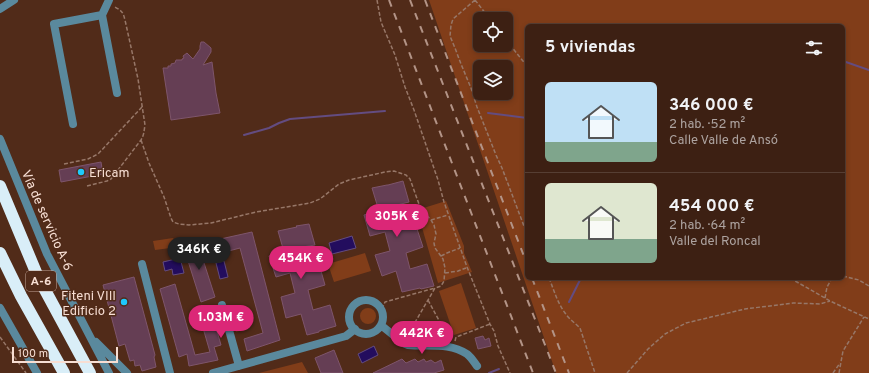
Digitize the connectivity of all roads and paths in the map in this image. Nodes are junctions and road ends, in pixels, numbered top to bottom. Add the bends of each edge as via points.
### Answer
1 (14, 0) edge
2 (377, 0) edge
3 (475, 0) edge
4 (0, 1) edge
5 (108, 2) edge
6 (0, 9) edge
7 (484, 12) edge
8 (102, 15) junction
9 (513, 49) edge
10 (525, 64) edge
11 (117, 93) dead end
12 (142, 107) junction
13 (73, 124) dead end
14 (0, 139) edge
15 (141, 140) junction
16 (64, 164) dead end
17 (0, 186) edge
18 (87, 186) dead end
19 (448, 214) junction
20 (431, 220) junction
21 (525, 229) edge
22 (460, 248) junction
23 (0, 253) edge
24 (442, 256) junction
25 (142, 264) dead end
26 (467, 267) junction
27 (445, 273) junction
28 (845, 276) edge
29 (550, 280) edge
30 (794, 280) edge
31 (831, 280) edge
32 (869, 286) edge
33 (435, 288) junction
34 (825, 298) junction
35 (428, 300) junction
36 (830, 301) junction
37 (222, 305) dead end
38 (382, 309) junction
39 (1, 310) edge
40 (864, 317) junction
41 (869, 319) edge
42 (490, 324) junction
43 (382, 326) junction
44 (354, 330) junction
45 (90, 336) junction
46 (0, 337) edge
47 (403, 343) junction
48 (840, 362) junction
49 (239, 366) junction
50 (477, 366) dead end
51 (26, 373) edge
52 (37, 373) edge
53 (64, 373) edge
54 (90, 373) edge
55 (110, 373) edge
56 (115, 373) edge
57 (128, 373) edge
58 (170, 373) edge
59 (213, 373) edge
60 (510, 373) edge
61 (596, 373) edge
62 (627, 373) edge
63 (833, 373) edge
64 (839, 373) edge

1 - 4 street
1 - 6 street
2 - 19 path via 381,22 395,55
3 - 7 path
3 - 21 path via 453,19 450,36
5 - 8 street
5 - 12 path via 123,13
8 - 11 street
8 - 13 street via 54,24
9 - 10 path
12 - 15 path via 145,125
12 - 16 path via 98,154
14 - 45 street, Vía de servicio A-6 via 47,254
15 - 18 path via 112,179
15 - 20 path via 171,218 179,224 211,223 310,202 320,199 349,180 394,171 410,179 420,207
17 - 54 highway, A-6 via 38,277
19 - 20 path
19 - 22 path
20 - 24 path via 436,231 435,248
22 - 24 path
22 - 26 path
23 - 53 highway, A-6
24 - 27 path
25 - 58 street
26 - 27 path
26 - 42 path
27 - 33 path via 443,284
28 - 32 path
29 - 61 path via 563,311 580,328
30 - 34 path
31 - 34 path
33 - 35 path
33 - 38 path via 385,302
34 - 36 path
35 - 42 path via 448,339 454,342 459,336
35 - 47 path
36 - 40 path
36 - 62 path via 820,304 793,303 745,309 686,323 665,334
37 - 49 street
38 - 43 street
38 - 44 street via 379,304 368,299 355,303 349,316
39 - 52 street
40 - 41 path
40 - 48 path via 843,351
42 - 60 path
43 - 44 street via 369,334
43 - 47 street
44 - 49 street via 346,336
45 - 55 street, Vía de servicio A-6
45 - 56 street
45 - 57 street
46 - 51 path
47 - 50 street via 454,347 468,355
48 - 63 path
48 - 64 path
49 - 59 street

